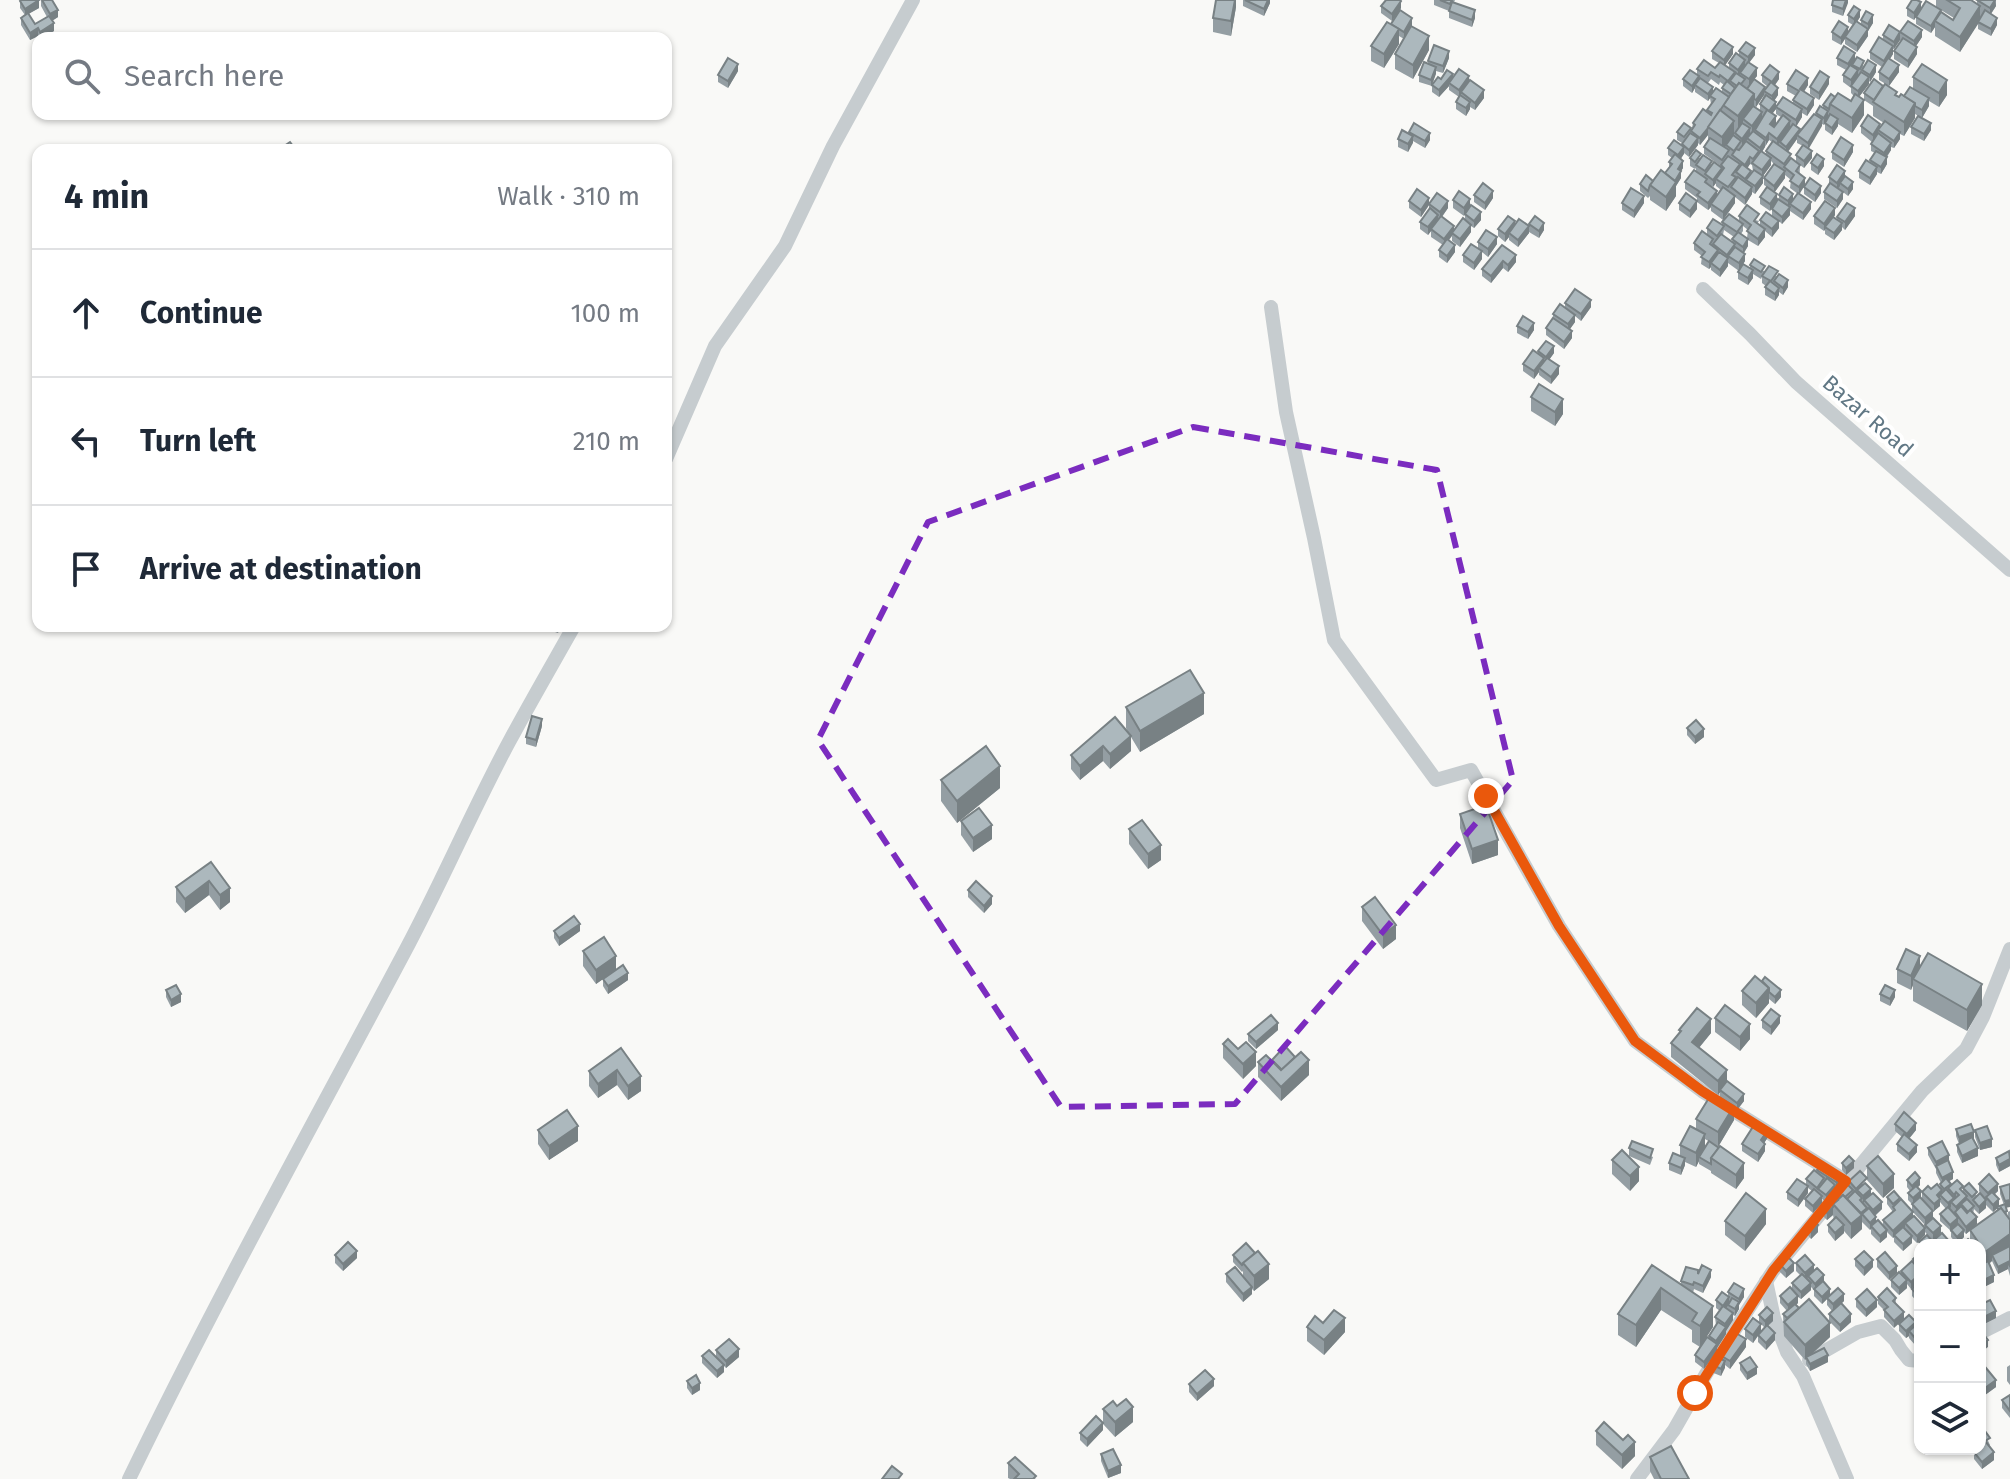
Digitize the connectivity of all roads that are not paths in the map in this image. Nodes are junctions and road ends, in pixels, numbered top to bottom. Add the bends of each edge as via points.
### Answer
1 (913, 0) edge
2 (1703, 289) dead end
3 (1271, 307) dead end
4 (672, 445) edge
5 (2010, 570) edge
6 (571, 632) edge
7 (2010, 949) edge
8 (1846, 1181) junction
9 (1766, 1281) junction
10 (2010, 1318) edge
11 (1986, 1330) edge
12 (1914, 1360) edge
13 (1797, 1368) junction
14 (129, 1479) edge
15 (1637, 1479) edge
16 (1847, 1479) edge

1 - 4 street via 785,246 715,346
2 - 5 street, Bazar Road via 1796,382
3 - 8 street via 1286,412 1334,640 1436,780 1471,770 1559,926 1635,1041 1702,1091
6 - 14 street via 508,743 426,912
7 - 8 street via 1966,1049 1922,1091
8 - 9 street
9 - 13 street via 1774,1318
9 - 15 street via 1674,1430
10 - 11 street
12 - 13 street via 1881,1326 1858,1332
13 - 16 street

